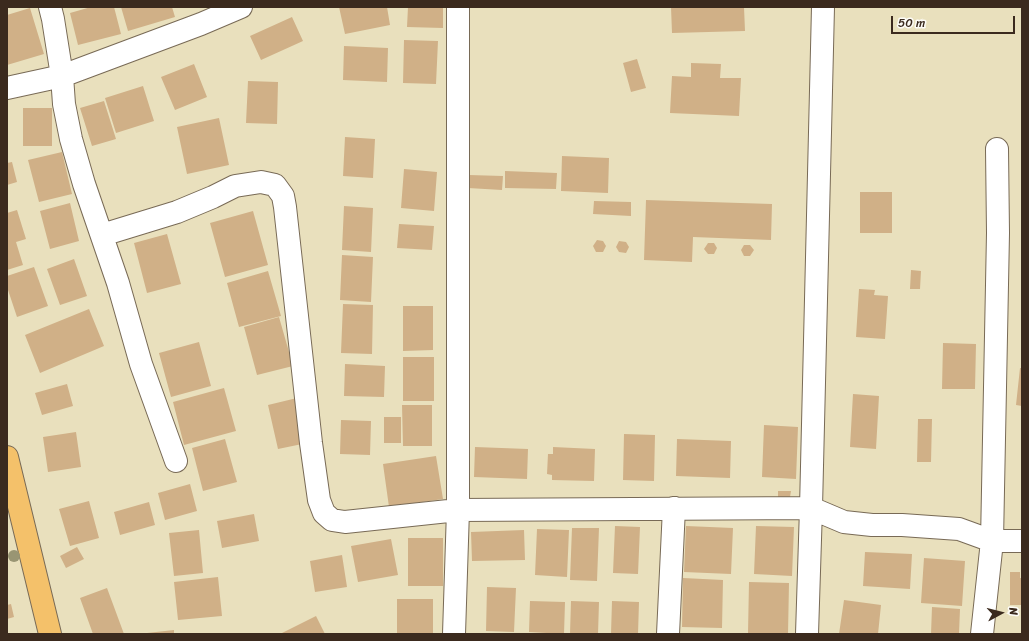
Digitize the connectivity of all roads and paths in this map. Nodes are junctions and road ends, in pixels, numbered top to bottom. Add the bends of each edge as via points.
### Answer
1 (50, 7) edge
2 (241, 7) edge
3 (458, 7) edge
4 (823, 7) edge
5 (62, 76) junction
6 (7, 88) edge
7 (998, 149) dead end
8 (102, 235) junction
9 (7, 457) edge
10 (176, 462) dead end
11 (674, 508) junction
12 (811, 508) junction
13 (458, 510) junction
14 (992, 541) junction
15 (1022, 541) edge
16 (50, 634) edge
17 (454, 634) edge
18 (668, 634) edge
19 (807, 634) edge
20 (982, 634) edge

1 - 5 street
2 - 5 street
3 - 13 street
4 - 12 street
5 - 6 street
5 - 8 street via 71,139
7 - 14 street
8 - 10 street via 141,364
8 - 13 street via 176,212 235,186 261,182 275,185 283,196 285,207 312,450 319,500 324,513 332,520 344,522
9 - 16 main road
11 - 12 street
11 - 13 street
11 - 18 street
12 - 14 street via 844,522 959,529
12 - 19 street
13 - 17 street
14 - 15 street
14 - 20 street

